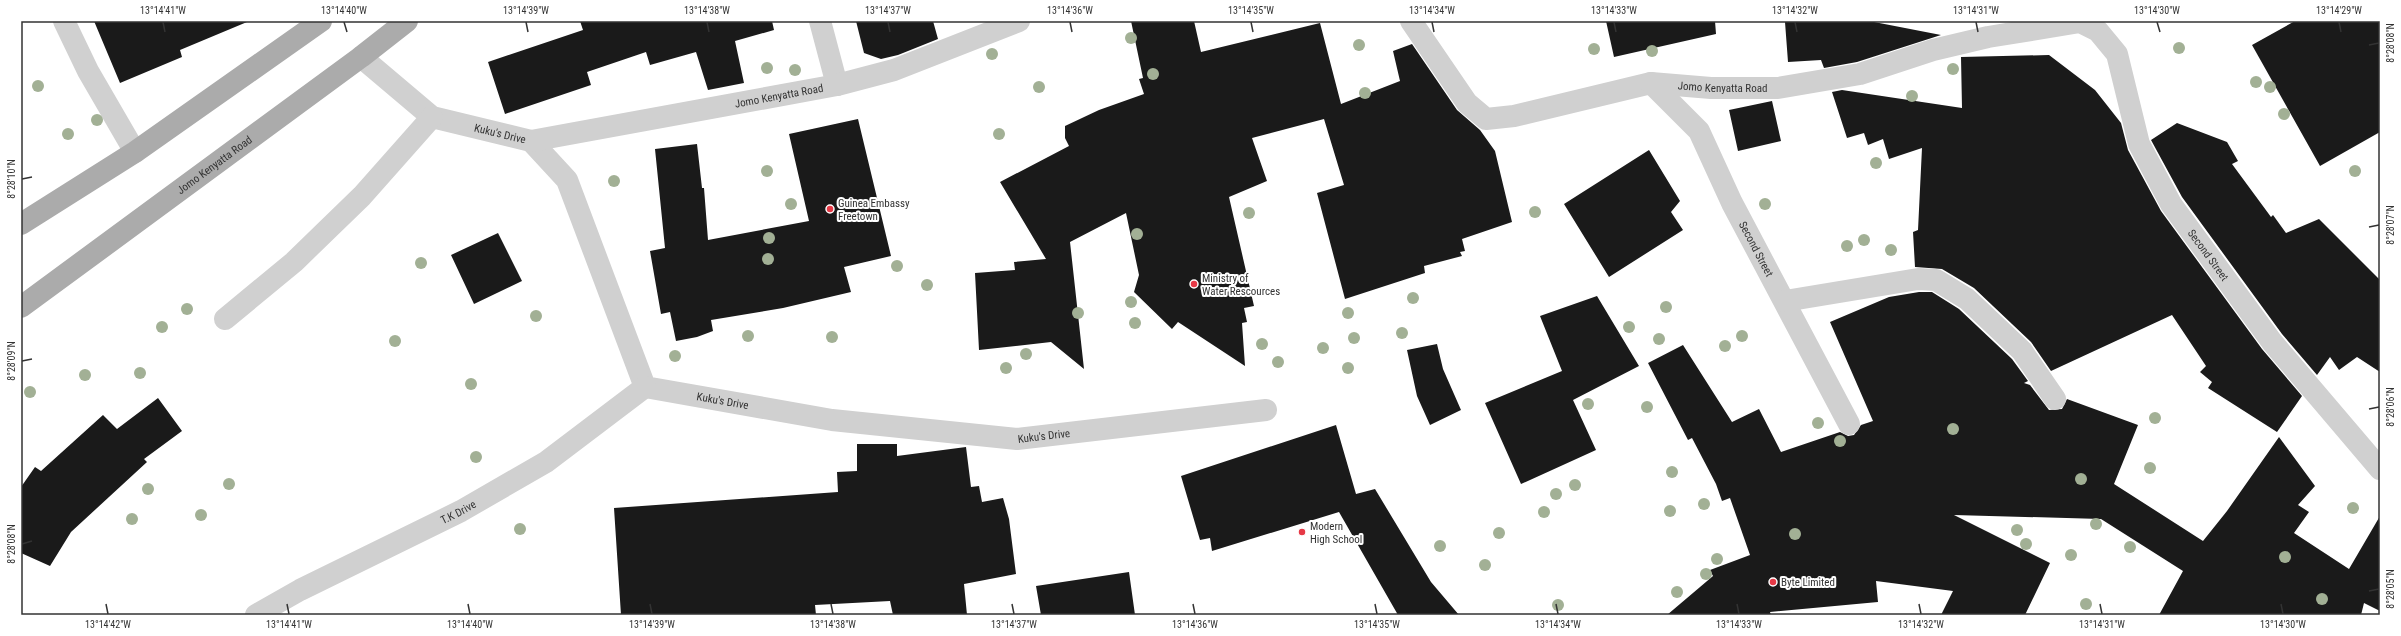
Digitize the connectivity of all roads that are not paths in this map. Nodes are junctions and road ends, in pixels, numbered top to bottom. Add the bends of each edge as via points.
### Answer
1 (64, 21) edge
2 (321, 21) edge
3 (407, 21) edge
4 (820, 21) edge
5 (1019, 21) edge
6 (1411, 21) edge
7 (2080, 22) joint
8 (361, 57) junction
9 (1651, 83) junction
10 (837, 85) junction
11 (432, 118) junction
12 (531, 141) junction
13 (135, 152) junction
14 (21, 224) edge
15 (1784, 301) junction
16 (21, 307) edge
17 (225, 319) dead end
18 (646, 387) junction
19 (2055, 399) dead end
20 (1266, 410) dead end
21 (1849, 424) dead end
22 (2380, 469) edge
23 (256, 615) edge

1 - 13 street via 88,70
2 - 13 main road
3 - 8 main road, Jomo Kenyatta Road
4 - 10 street
5 - 10 street, Jomo Kenyatta Road via 894,70
6 - 9 street, Jomo Kenyatta Road via 1467,103 1486,120 1514,116
7 - 9 street, Jomo Kenyatta Road via 1988,37 1933,50 1860,74 1778,88 1711,88
7 - 22 street, Second Street via 2098,31 2117,54 2139,144 2170,204 2272,342
8 - 11 street, Kuku's Drive
8 - 16 main road, Jomo Kenyatta Road
9 - 15 street, Second Street via 1699,131 1732,203
10 - 12 street, Jomo Kenyatta Road
11 - 12 street, Kuku's Drive
11 - 17 street via 351,207 294,262
12 - 18 street, Kuku's Drive via 567,180
13 - 14 main road
15 - 19 street via 1918,279 1936,280 1967,299 2022,350
15 - 21 street, Second Street
18 - 20 street, Kuku's Drive via 832,420 1018,439
18 - 23 street, T.K Drive via 546,462 461,511 300,590

